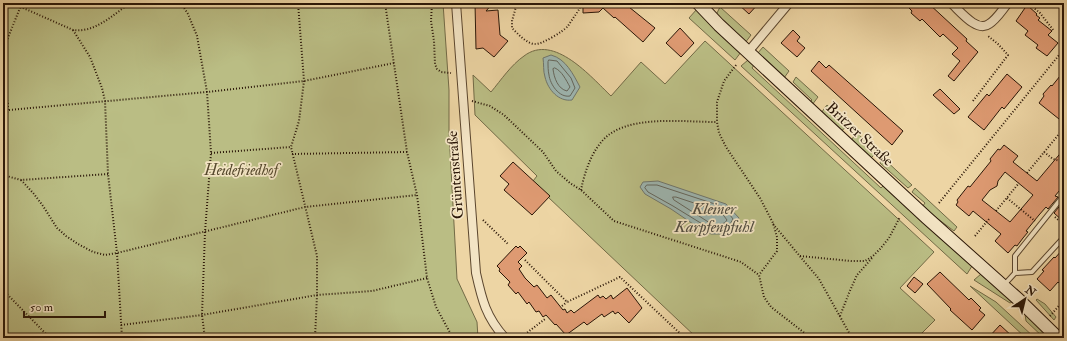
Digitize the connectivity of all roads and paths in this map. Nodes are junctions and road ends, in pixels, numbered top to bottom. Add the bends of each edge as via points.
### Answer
1 (12, 3) edge
2 (22, 3) edge
3 (130, 3) edge
4 (181, 3) edge
5 (298, 3) edge
6 (385, 3) edge
7 (432, 3) edge
8 (456, 3) edge
9 (517, 3) edge
10 (579, 3) edge
11 (698, 3) edge
12 (789, 3) edge
13 (951, 3) edge
14 (1008, 3) edge
15 (1028, 3) edge
16 (21, 7) junction
17 (73, 30) junction
18 (1054, 30) dead end
19 (988, 36) dead end
20 (1064, 49) edge
21 (3, 50) edge
22 (748, 52) junction
23 (394, 63) junction
24 (736, 65) dead end
25 (451, 73) dead end
26 (304, 81) junction
27 (3, 92) edge
28 (207, 92) junction
29 (105, 101) junction
30 (472, 102) dead end
31 (973, 102) dead end
32 (9, 110) junction
33 (717, 122) junction
34 (3, 124) edge
35 (1064, 128) edge
36 (291, 147) junction
37 (407, 152) junction
38 (1044, 152) junction
39 (211, 153) junction
40 (292, 154) junction
41 (1064, 162) edge
42 (1027, 173) dead end
43 (108, 174) junction
44 (3, 175) edge
45 (21, 180) junction
46 (1019, 183) dead end
47 (581, 190) junction
48 (1064, 194) edge
49 (417, 195) junction
50 (1007, 198) junction
51 (939, 203) dead end
52 (305, 208) junction
53 (996, 211) dead end
54 (1049, 212) junction
55 (900, 217) dead end
56 (989, 219) dead end
57 (483, 220) dead end
58 (773, 223) junction
59 (1064, 224) edge
60 (1039, 225) junction
61 (205, 232) junction
62 (975, 236) dead end
63 (1064, 237) edge
64 (508, 244) dead end
65 (118, 253) junction
66 (800, 256) junction
67 (873, 256) junction
68 (525, 260) dead end
69 (1015, 273) junction
70 (759, 276) junction
71 (427, 278) junction
72 (1003, 285) junction
73 (3, 290) edge
74 (318, 295) junction
75 (1064, 300) edge
76 (567, 302) junction
77 (562, 306) dead end
78 (202, 315) junction
79 (840, 316) junction
80 (545, 319) dead end
81 (1044, 323) junction
82 (121, 325) junction
83 (682, 337) edge
84 (50, 338) edge
85 (122, 338) edge
86 (205, 338) edge
87 (315, 338) edge
88 (453, 338) edge
89 (505, 338) edge
90 (520, 338) edge
91 (685, 338) edge
92 (811, 338) edge
93 (852, 338) edge
94 (1058, 338) edge

1 - 16 path
2 - 16 path
3 - 17 path via 97,27
4 - 28 path via 197,36
5 - 26 path
6 - 23 path
7 - 25 path via 435,64 441,72
8 - 89 street, Grüntenstraße via 476,273 485,309
9 - 10 path via 512,28 530,43 535,44 567,27 580,8
11 - 22 main road, Britzer Straße
12 - 22 street
13 - 14 street via 972,22 982,26 989,25
15 - 18 path
16 - 17 path
16 - 21 path
17 - 29 path via 90,57
19 - 31 path via 1008,55
20 - 51 path
22 - 72 main road, Britzer Straße
23 - 26 path
23 - 37 path
24 - 33 path via 724,81 717,102
26 - 28 path
26 - 36 path via 299,121
27 - 32 path via 7,97
28 - 29 path
28 - 39 path
29 - 32 path
29 - 43 path
30 - 47 path via 490,106 504,115 542,152 556,171
32 - 34 path
33 - 47 path via 653,122 626,126 613,132 604,139 590,162 584,174
33 - 58 path via 726,147 760,198
35 - 38 path
36 - 39 path
36 - 40 path
37 - 40 path
37 - 49 path
38 - 41 path via 1053,159
38 - 42 path
39 - 61 path
40 - 52 path
43 - 45 path
43 - 65 path
44 - 45 path
45 - 65 path via 57,228 66,236 93,252 105,255
46 - 50 path
47 - 70 path via 614,221 741,262
48 - 54 lane
49 - 52 path
49 - 71 path
50 - 53 path
50 - 60 path
52 - 61 path
52 - 74 path via 317,256
54 - 59 path
54 - 60 lane
55 - 67 path via 889,238
56 - 62 path
57 - 64 path
58 - 66 path
58 - 70 path via 777,237 777,252
60 - 69 lane via 1015,256
61 - 65 path
61 - 78 path
63 - 69 lane via 1032,272
65 - 82 path
66 - 67 path via 851,261 865,261
66 - 79 path via 819,279
67 - 79 path via 857,275
68 - 76 path
69 - 72 lane
70 - 92 path via 764,297 771,307
71 - 74 path via 372,291
71 - 88 path via 436,307
72 - 81 main road, Britzer Straße
73 - 84 path
74 - 78 path
74 - 87 path
75 - 81 path
76 - 77 path
76 - 83 path via 620,277
78 - 82 path
78 - 86 path
79 - 93 path
80 - 90 path
81 - 94 main road, Britzer Straße
82 - 85 path
83 - 91 path

